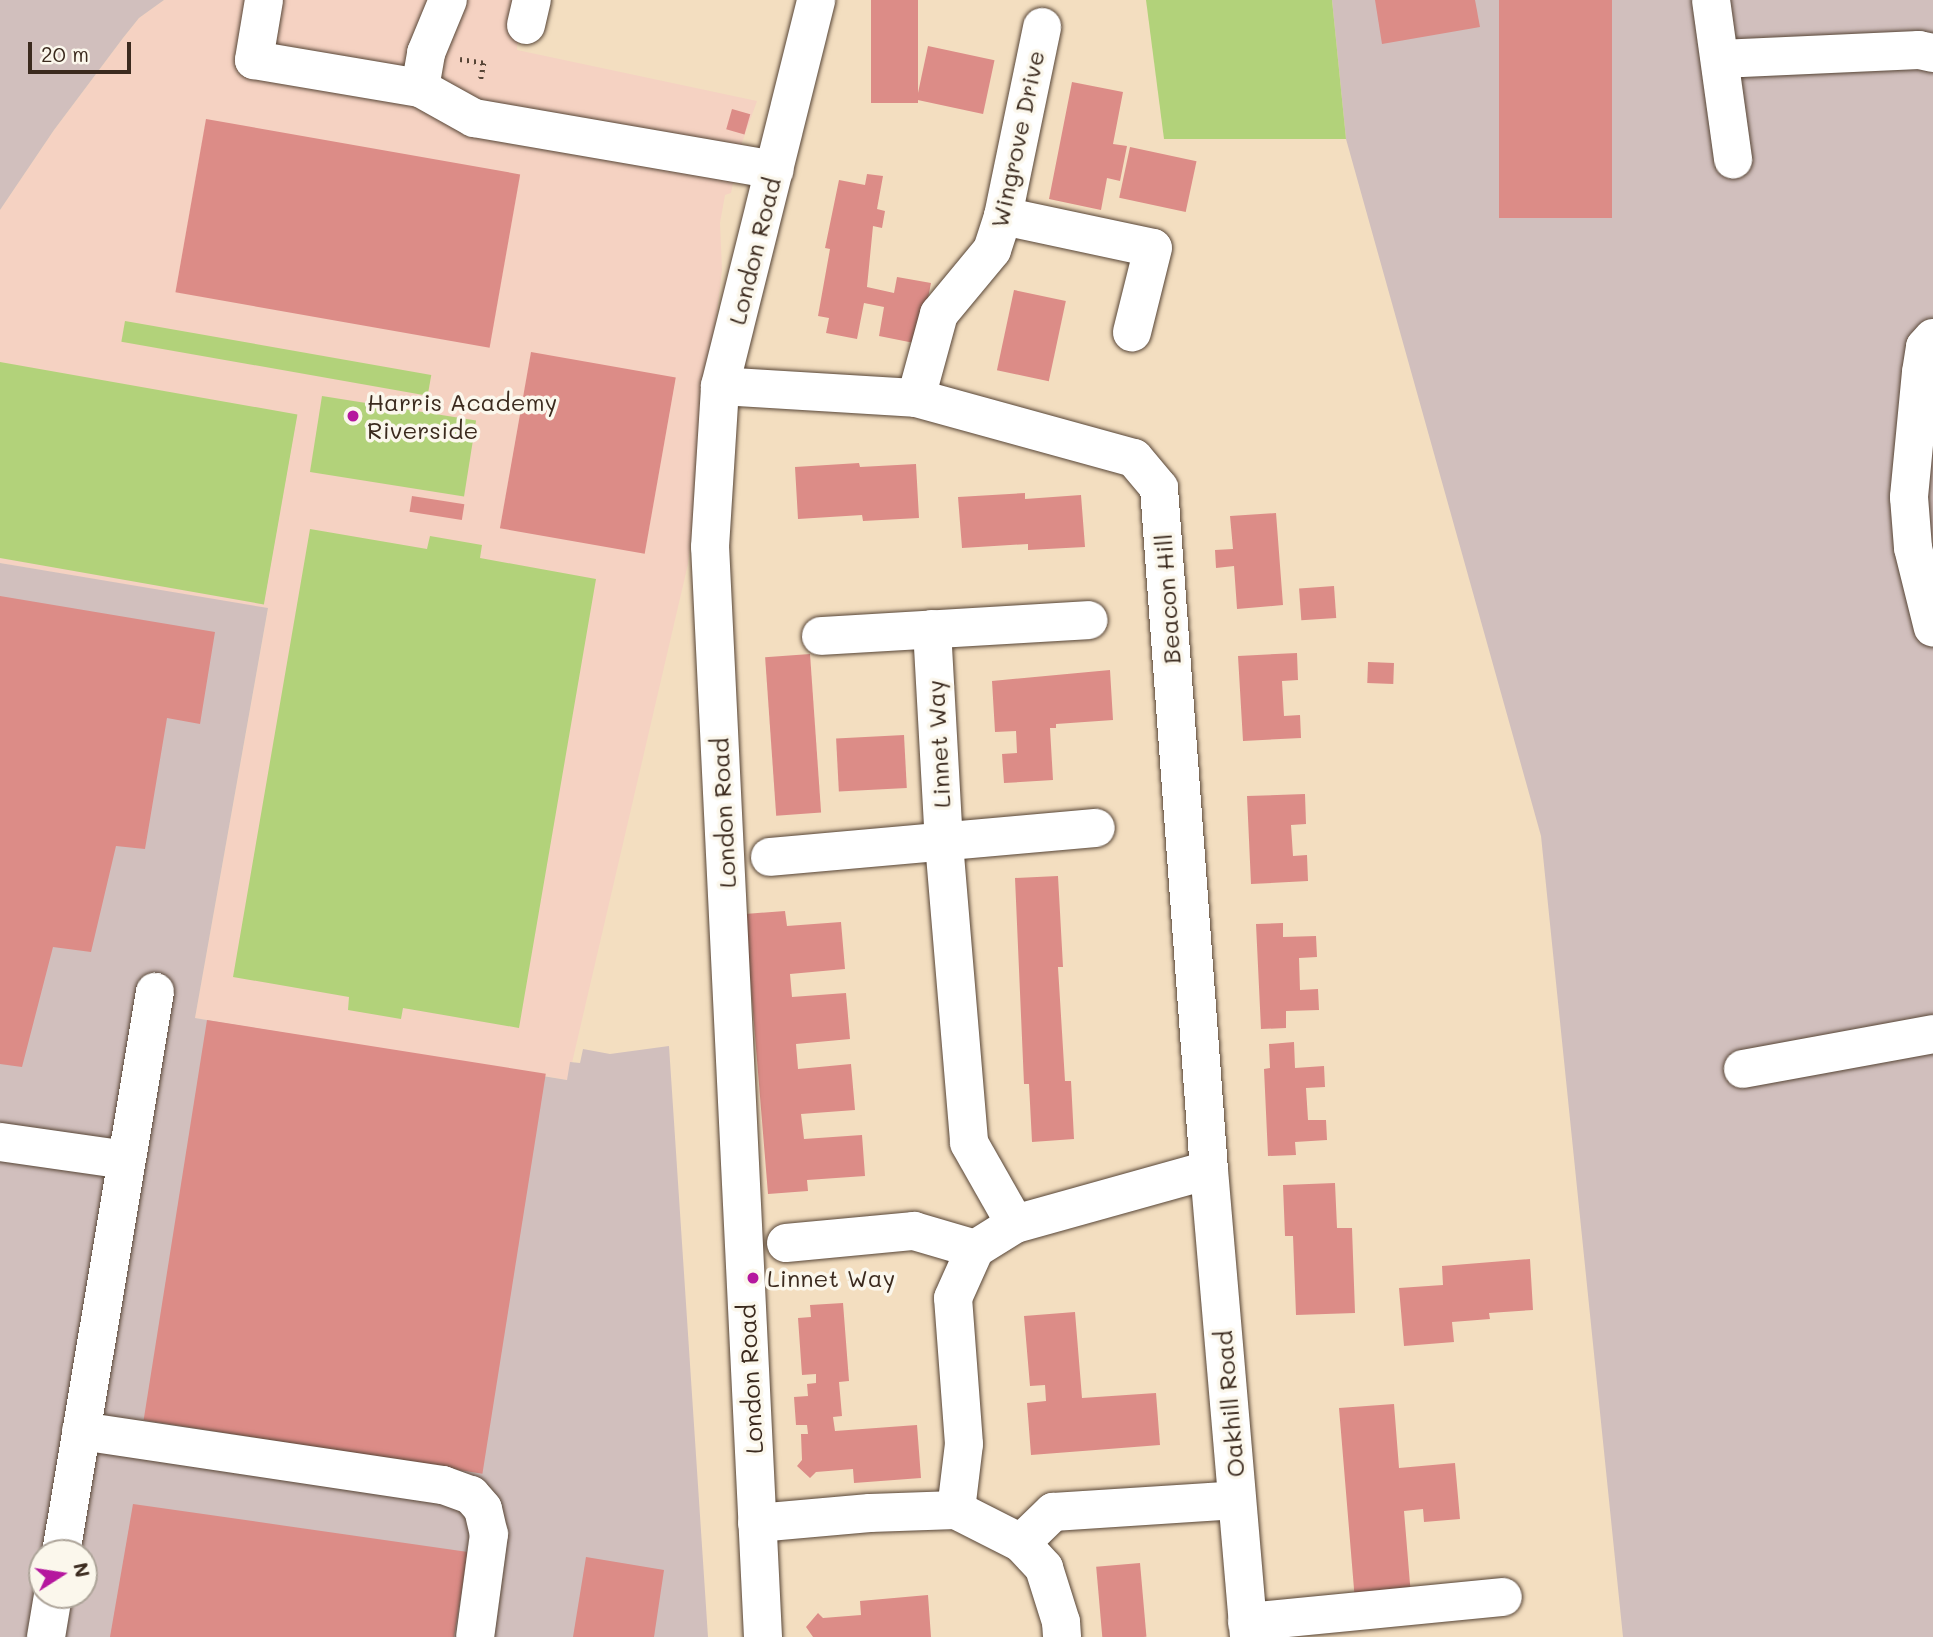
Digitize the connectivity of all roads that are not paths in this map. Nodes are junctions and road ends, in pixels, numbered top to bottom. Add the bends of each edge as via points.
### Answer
1 (264, 0) edge
2 (446, 0) edge
3 (816, 0) edge
4 (1712, 0) edge
5 (1042, 27) dead end
6 (1933, 53) edge
7 (1720, 59) junction
8 (421, 88) junction
9 (1733, 159) dead end
10 (775, 170) junction
11 (1003, 216) junction
12 (1132, 332) dead end
13 (1933, 338) edge
14 (720, 386) junction
15 (916, 397) junction
16 (1088, 620) dead end
17 (1933, 628) edge
18 (932, 629) junction
19 (821, 636) dead end
20 (1096, 828) dead end
21 (944, 843) junction
22 (770, 857) dead end
23 (155, 992) dead end
24 (1933, 1034) edge
25 (1742, 1069) dead end
26 (0, 1142) edge
27 (126, 1160) junction
28 (1209, 1170) junction
29 (1015, 1224) junction
30 (786, 1243) dead end
31 (975, 1249) junction
32 (81, 1431) junction
33 (1237, 1500) junction
34 (956, 1510) junction
35 (757, 1523) junction
36 (63, 1539) edge
37 (1021, 1544) junction
38 (1503, 1597) dead end
39 (51, 1609) edge
40 (1248, 1630) edge
41 (46, 1637) edge
42 (475, 1637) edge
43 (763, 1637) edge
44 (1062, 1637) edge

1 - 8 street via 254,60
2 - 8 street via 426,53
3 - 10 street, London Road
4 - 7 street
5 - 11 street, Wingrove Drive
6 - 7 street
7 - 9 street
8 - 10 street via 474,118
10 - 14 street, London Road
11 - 12 street via 1153,248
11 - 15 street, Wingrove Drive via 992,250 939,314
13 - 17 street via 1925,347 1921,372 1909,497 1913,548
14 - 15 street, Beacon Hill
14 - 35 street, London Road via 710,547
15 - 28 street, Beacon Hill via 1134,458 1159,488
16 - 18 street
18 - 19 street
18 - 21 street, Linnet Way
20 - 21 street
21 - 22 street
21 - 29 street, Linnet Way via 969,1143
23 - 27 street
24 - 25 street
26 - 27 street
27 - 32 street
28 - 29 street
28 - 33 street, Oakhill Road
29 - 31 street
30 - 31 street via 915,1231
31 - 34 street via 953,1298 964,1444
32 - 36 street
32 - 42 street via 443,1485 471,1495 482,1509 489,1534
33 - 37 street via 1053,1512
33 - 40 street, Oakhill Road
34 - 35 street
34 - 37 street
35 - 43 street, London Road
37 - 44 street via 1044,1568
38 - 40 street
39 - 41 street

